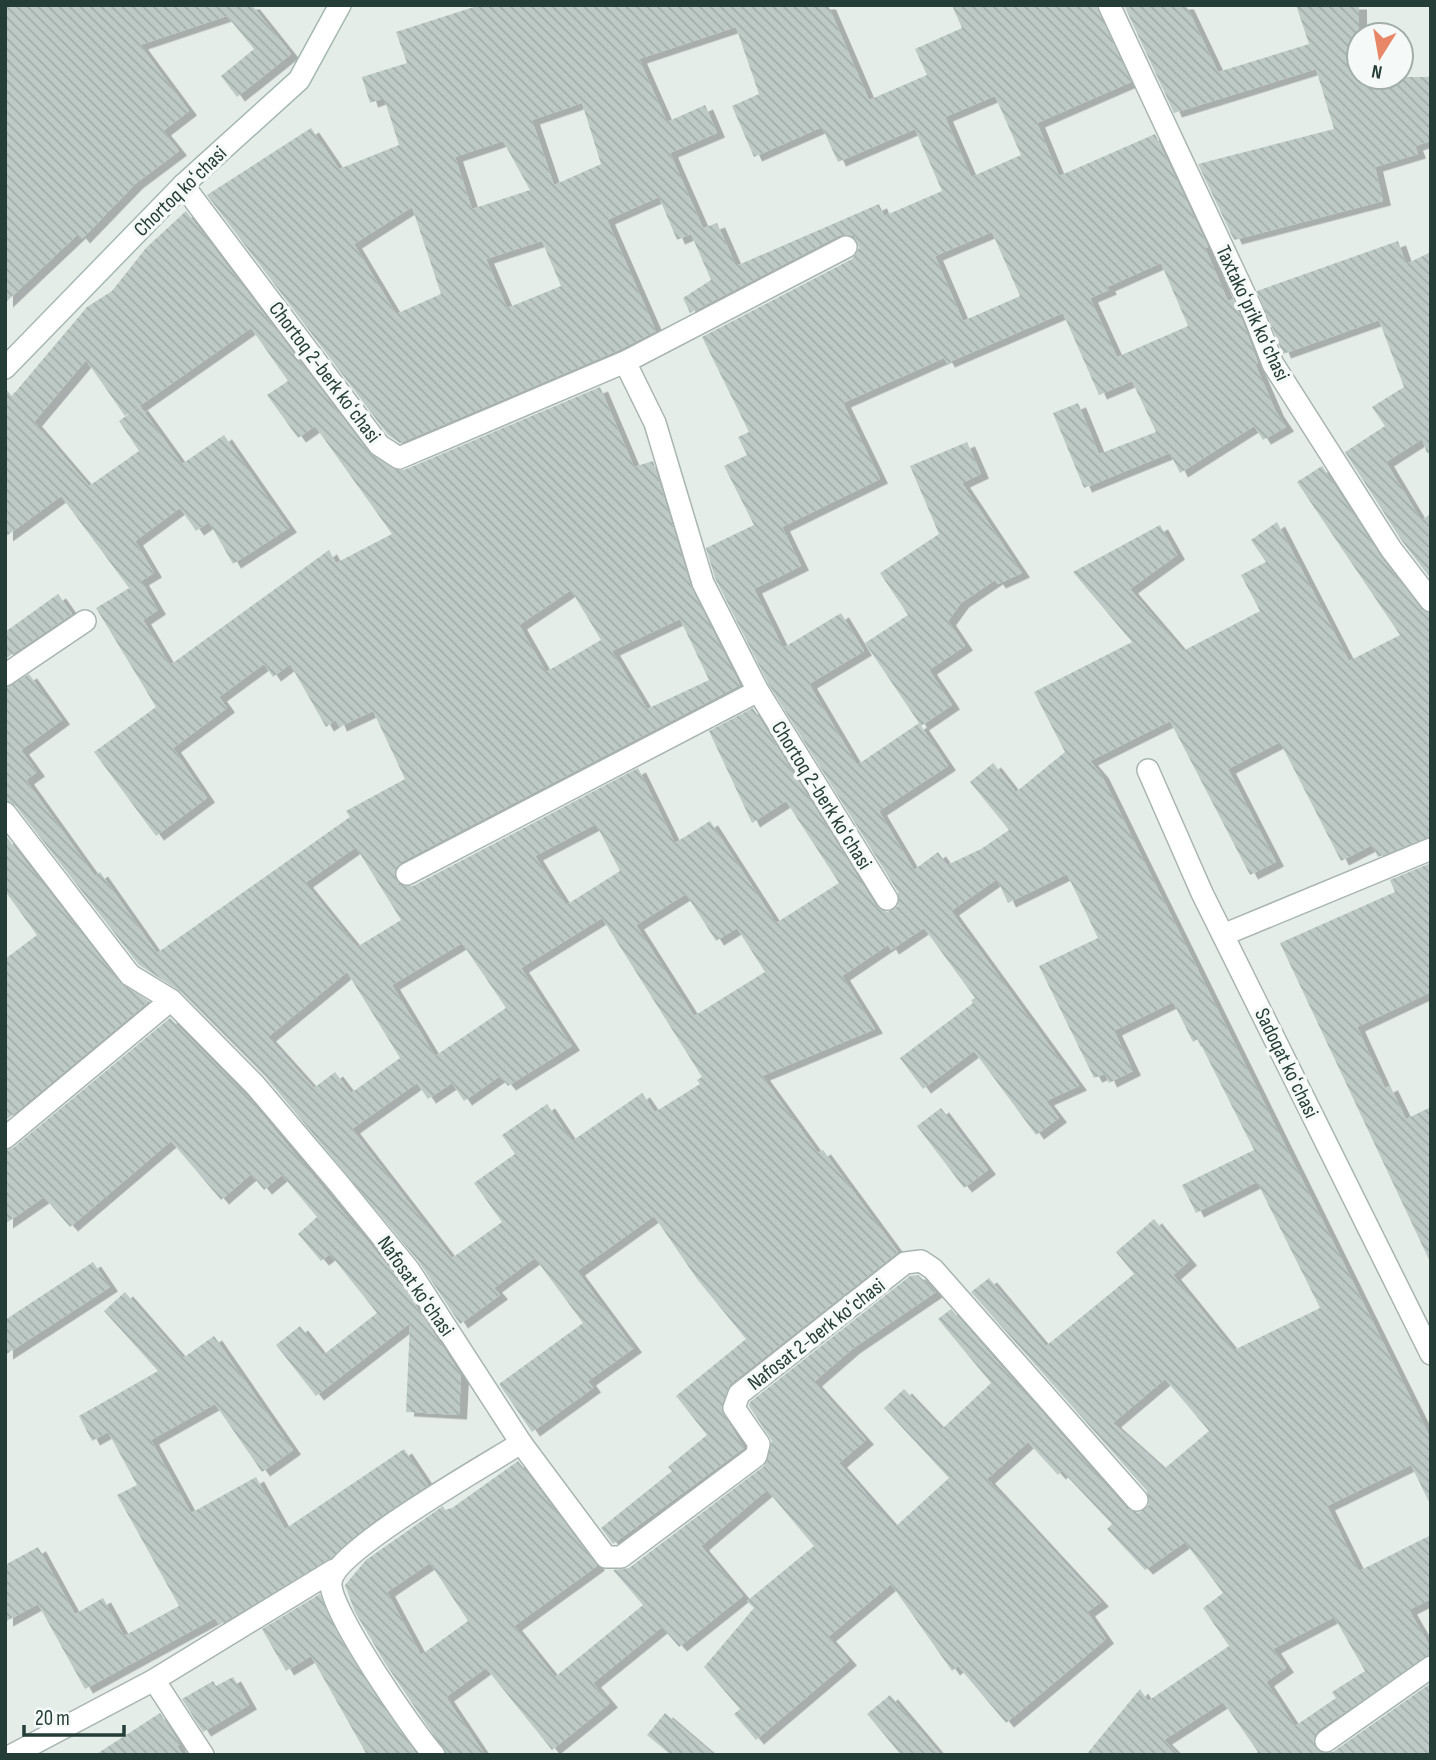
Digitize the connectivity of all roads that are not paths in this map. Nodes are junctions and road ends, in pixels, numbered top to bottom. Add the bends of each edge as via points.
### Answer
1 (340, 5) edge
2 (1109, 5) edge
3 (183, 186) junction
4 (846, 247) dead end
5 (625, 362) junction
6 (5, 368) edge
7 (1431, 601) edge
8 (85, 621) dead end
9 (5, 675) edge
10 (758, 691) junction
11 (1148, 770) dead end
12 (5, 813) edge
13 (1431, 849) edge
14 (407, 874) dead end
15 (887, 899) dead end
16 (1223, 935) junction
17 (171, 1000) junction
18 (5, 1138) edge
19 (1431, 1354) edge
20 (521, 1443) junction
21 (1137, 1500) dead end
22 (334, 1570) junction
23 (1431, 1667) edge
24 (154, 1680) junction
25 (1326, 1741) dead end
26 (12, 1755) edge
27 (203, 1755) edge
28 (434, 1755) edge

1 - 3 street, Chortoq koʻchasi via 299,80
2 - 7 street, Taxtakoʻprik koʻchasi via 1273,364 1391,550
3 - 5 street, Chortoq 2-berk koʻchasi via 379,445 399,458
3 - 6 street, Chortoq koʻchasi
4 - 5 street, Chortoq 2-berk koʻchasi
5 - 10 street, Chortoq 2-berk koʻchasi via 655,423 703,583
8 - 9 street
10 - 14 street
10 - 15 street, Chortoq 2-berk koʻchasi
11 - 16 street, Sadoqat koʻchasi
12 - 17 street, Nafosat koʻchasi via 130,975
13 - 16 street
16 - 19 street, Sadoqat koʻchasi
17 - 18 street
17 - 20 street, Nafosat koʻchasi via 255,1086 408,1270
20 - 21 street, Nafosat 2-berk koʻchasi via 606,1557 621,1556 756,1456 759,1444 734,1408 738,1394 905,1263 921,1261 933,1269
20 - 22 street via 376,1535
22 - 24 street
22 - 28 street via 333,1599
23 - 25 street
24 - 26 street
24 - 27 street

